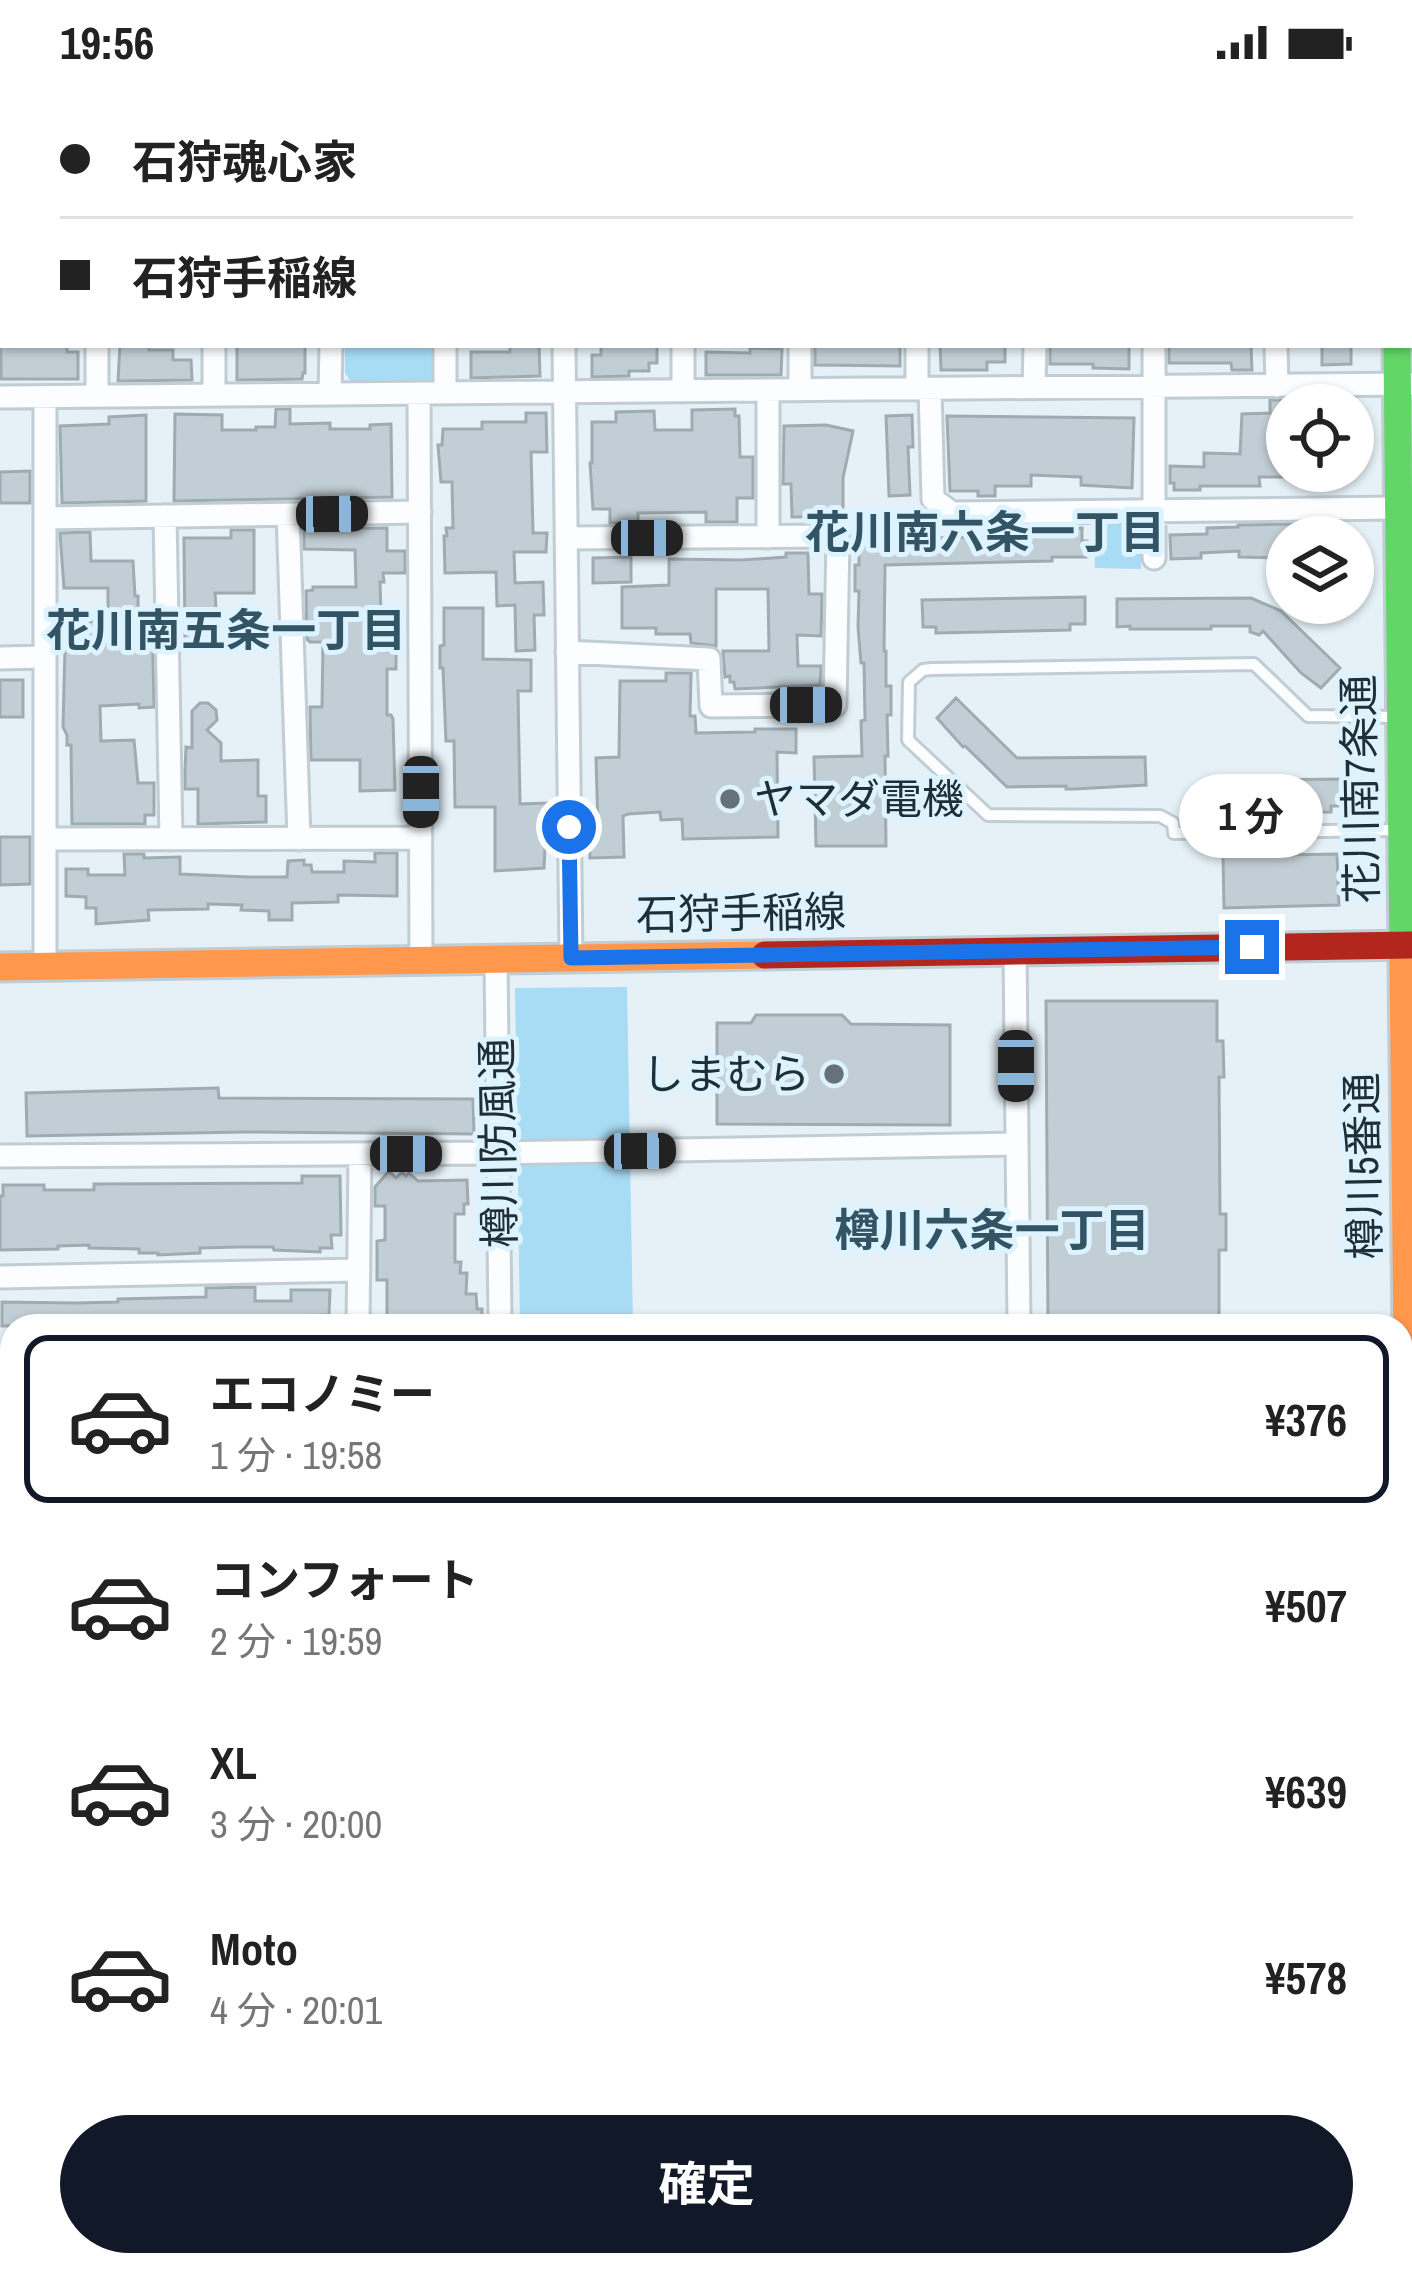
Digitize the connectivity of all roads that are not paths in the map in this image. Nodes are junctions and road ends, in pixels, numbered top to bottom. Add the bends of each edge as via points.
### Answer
1 (97, 348) edge
2 (214, 348) edge
3 (331, 348) edge
4 (446, 348) edge
5 (564, 348) edge
6 (683, 348) edge
7 (800, 348) edge
8 (917, 348) edge
9 (1035, 348) edge
10 (1154, 348) edge
11 (1276, 348) edge
12 (1398, 348) edge
13 (1276, 384) edge
14 (1374, 384) edge
15 (1405, 384) edge
16 (1266, 386) edge
17 (1154, 387) junction
18 (1034, 388) junction
19 (924, 389) junction
20 (768, 390) junction
21 (800, 390) junction
22 (683, 391) junction
23 (565, 392) junction
24 (419, 393) junction
25 (445, 393) junction
26 (330, 394) junction
27 (214, 395) junction
28 (97, 396) junction
29 (0, 397) edge
30 (45, 397) junction
31 (1399, 508) junction
32 (1154, 511) junction
33 (419, 512) junction
34 (288, 514) junction
35 (165, 516) junction
36 (45, 518) junction
37 (768, 537) junction
38 (566, 538) junction
39 (1154, 558) dead end
40 (567, 652) junction
41 (0, 658) edge
42 (45, 658) junction
43 (1401, 717) junction
44 (1402, 830) junction
45 (299, 838) junction
46 (422, 838) junction
47 (45, 839) junction
48 (172, 839) junction
49 (1408, 945) edge
50 (1015, 951) junction
51 (571, 958) junction
52 (496, 959) junction
53 (421, 960) junction
54 (45, 966) junction
55 (0, 967) edge
56 (1409, 1141) edge
57 (1017, 1144) junction
58 (498, 1153) junction
59 (360, 1154) junction
60 (0, 1156) edge
61 (359, 1270) junction
62 (0, 1277) edge
63 (358, 1314) edge
64 (500, 1314) edge
65 (1019, 1314) edge
66 (1408, 1314) edge

1 - 28 street
2 - 27 street
3 - 26 street
4 - 25 street
5 - 23 street
6 - 22 street
7 - 21 street
8 - 19 street
9 - 18 street
10 - 17 street
11 - 13 street
12 - 15 street, 花川南7条通
14 - 15 street
15 - 31 street, 花川南7条通
16 - 17 street
17 - 18 street
17 - 32 street
18 - 19 street
19 - 21 street
19 - 32 street via 933,500 952,513
20 - 21 street
20 - 22 street
20 - 37 street
22 - 23 street
23 - 25 street
23 - 38 street
24 - 25 street
24 - 26 street
24 - 33 street
26 - 27 street
27 - 28 street
28 - 30 street
29 - 30 street
30 - 36 street
31 - 32 street
31 - 43 street, 花川南7条通
32 - 39 street
33 - 34 street
33 - 46 street
34 - 35 street
34 - 45 street
35 - 36 street
35 - 48 street
36 - 42 street
37 - 38 street
37 - 40 street via 838,536 835,705 711,706 709,658
38 - 40 street
40 - 51 street
41 - 42 street
42 - 47 street
43 - 44 street, 花川南7条通
43 - 44 lane via 1308,716 1255,664 932,669 909,682 908,740 988,815 1160,816 1174,833
44 - 49 street, 花川南7条通
45 - 46 street
45 - 48 street
46 - 53 street
47 - 48 street
47 - 54 street
49 - 50 street, 石狩手稲線
49 - 56 street, 樽川5番通
50 - 51 street, 石狩手稲線
50 - 57 street
51 - 52 street, 石狩手稲線
52 - 53 street, 石狩手稲線
52 - 58 street, 樽川防風通
53 - 54 street, 石狩手稲線
54 - 55 street, 石狩手稲線
56 - 66 street, 樽川5番通
57 - 58 street
57 - 65 street
58 - 59 street
58 - 64 street, 樽川防風通
59 - 60 street
59 - 61 street
61 - 62 street
61 - 63 street

